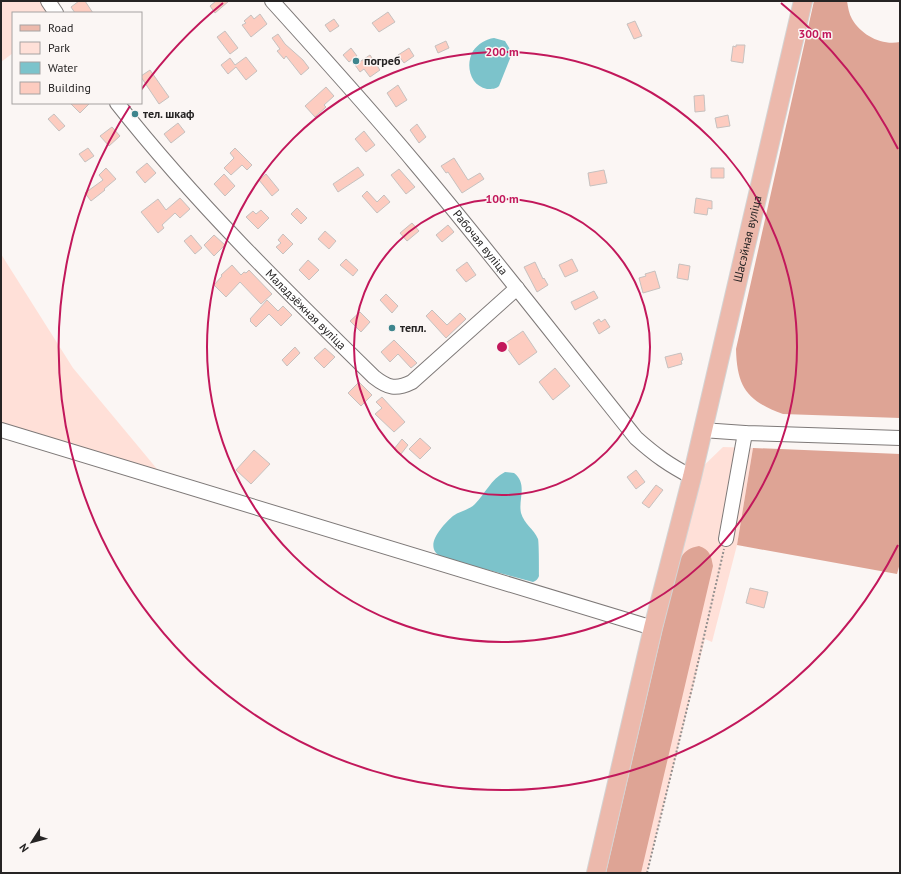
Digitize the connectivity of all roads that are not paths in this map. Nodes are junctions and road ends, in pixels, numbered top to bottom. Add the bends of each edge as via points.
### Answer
1 (48, 1) edge
2 (272, 1) edge
3 (803, 1) edge
4 (55, 12) edge
5 (118, 104) edge
6 (517, 288) junction
7 (1, 430) edge
8 (702, 430) junction
9 (745, 433) junction
10 (900, 438) edge
11 (692, 477) junction
12 (726, 539) road end
13 (653, 628) junction
14 (596, 873) edge

1 - 4 street
2 - 6 street, Рабочая вуліца via 376,117
3 - 8 main road, Шасэйная вуліца
5 - 6 street, Маладзёжная вуліца via 164,161 240,244 289,295 383,384 403,387 412,382
6 - 11 street, Рабочая вуліца via 636,438 654,454
7 - 13 street
8 - 9 street
8 - 11 main road, Шасэйная вуліца
9 - 10 street
9 - 12 street
11 - 13 main road, Шасэйная вуліца
13 - 14 main road, Шасэйная вуліца

